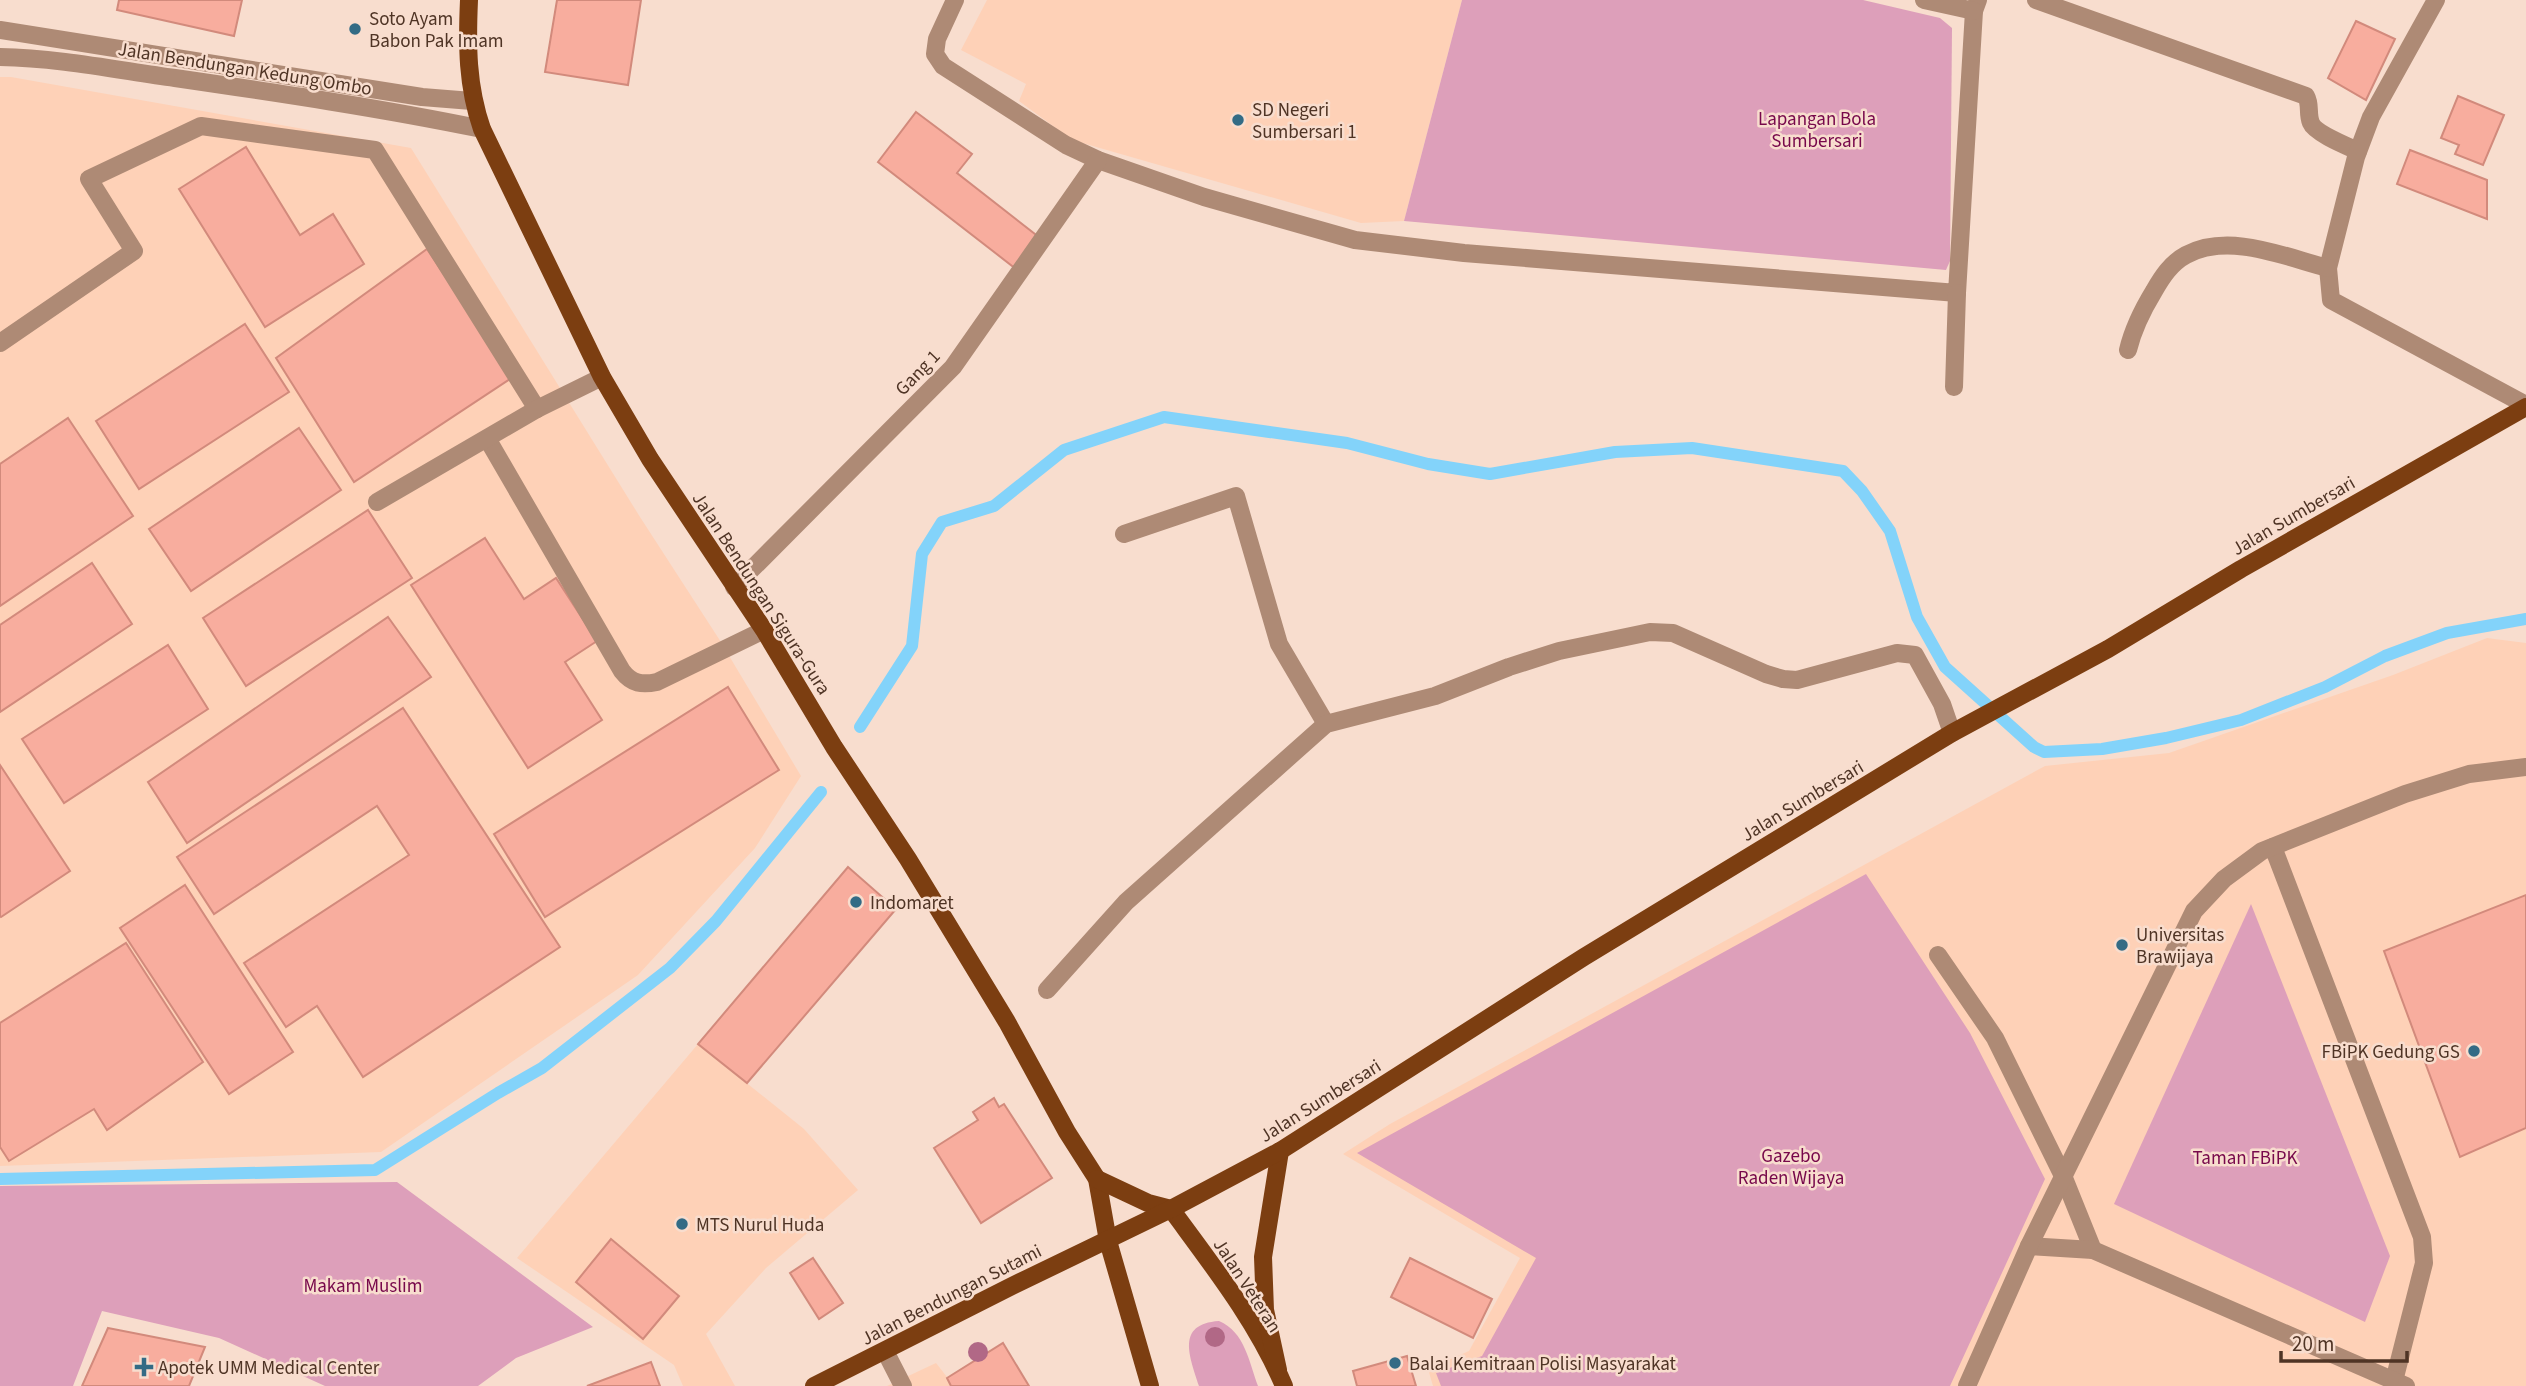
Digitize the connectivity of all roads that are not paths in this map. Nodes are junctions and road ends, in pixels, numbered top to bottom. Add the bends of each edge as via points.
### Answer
1 (469, 0) edge
2 (955, 0) edge
3 (1924, 0) edge
4 (2036, 0) edge
5 (2436, 0) edge
6 (1976, 6) edge
7 (0, 30) edge
8 (0, 57) edge
9 (472, 101) junction
10 (482, 129) junction
11 (2358, 151) junction
12 (1098, 160) junction
13 (2328, 268) junction
14 (1957, 293) junction
15 (0, 343) edge
16 (2128, 350) dead end
17 (602, 377) junction
18 (1954, 387) dead end
19 (2526, 406) edge
20 (537, 409) junction
21 (488, 440) junction
22 (377, 502) dead end
23 (1124, 534) dead end
24 (734, 587) junction
25 (764, 629) junction
26 (1326, 724) junction
27 (1952, 733) junction
28 (2526, 767) edge
29 (2273, 847) junction
30 (1938, 955) dead end
31 (1047, 990) dead end
32 (1280, 1152) junction
33 (2064, 1178) junction
34 (1097, 1179) junction
35 (1171, 1209) junction
36 (1108, 1241) junction
37 (2029, 1246) junction
38 (2093, 1250) junction
39 (885, 1351) junction
40 (1281, 1378) edge
41 (2400, 1383) edge
42 (814, 1386) edge
43 (903, 1386) edge
44 (1150, 1386) edge
45 (1967, 1386) edge

1 - 9 main road, Jalan Bendungan Sigura-Gura
2 - 12 street via 934,54 943,66 1066,145
3 - 6 street
4 - 11 street via 2306,96 2315,129
5 - 11 street via 2371,117
6 - 14 street
7 - 9 street, Jalan Bendungan Kedung Ombo
8 - 10 street, Jalan Bendungan Kedung Ombo via 222,85
9 - 10 main road, Jalan Bendungan Sigura-Gura
10 - 17 main road, Jalan Bendungan Sigura-Gura
11 - 13 street
12 - 14 street via 1204,197 1354,240
12 - 24 street, Gang 1 via 953,367
13 - 16 street via 2224,246 2185,255 2165,272 2146,303
13 - 19 street via 2331,300
14 - 18 street
15 - 20 street via 134,251 89,179 201,125 375,150
17 - 20 street
17 - 24 main road, Jalan Bendungan Sigura-Gura
19 - 27 main road, Jalan Sumbersari via 2108,649
20 - 21 street
21 - 22 street
21 - 25 street via 628,679 639,684 657,682
23 - 26 street via 1236,496 1279,644
24 - 25 main road, Jalan Bendungan Sigura-Gura
25 - 34 main road, Jalan Bendungan Sigura-Gura via 1007,1022
26 - 27 street via 1435,696 1559,651 1650,632 1673,633 1783,679 1797,680 1897,653 1915,654
26 - 31 street via 1126,902
27 - 32 main road, Jalan Sumbersari via 1584,957
28 - 29 street via 2469,774 2405,794
29 - 33 street via 2224,879 2194,911
29 - 41 street via 2422,1237 2424,1263
30 - 33 street via 1995,1038
32 - 35 main road, Jalan Sumbersari
32 - 40 main road via 1263,1257 1265,1310
33 - 37 street
33 - 38 street
34 - 35 main road
34 - 36 main road
35 - 36 main road, Jalan Sumbersari
35 - 40 main road, Jalan Veteran via 1228,1287
36 - 39 main road, Jalan Bendungan Sutami
36 - 44 main road
37 - 38 street
37 - 45 street
38 - 41 street
39 - 42 main road, Jalan Bendungan Sutami
39 - 43 street

